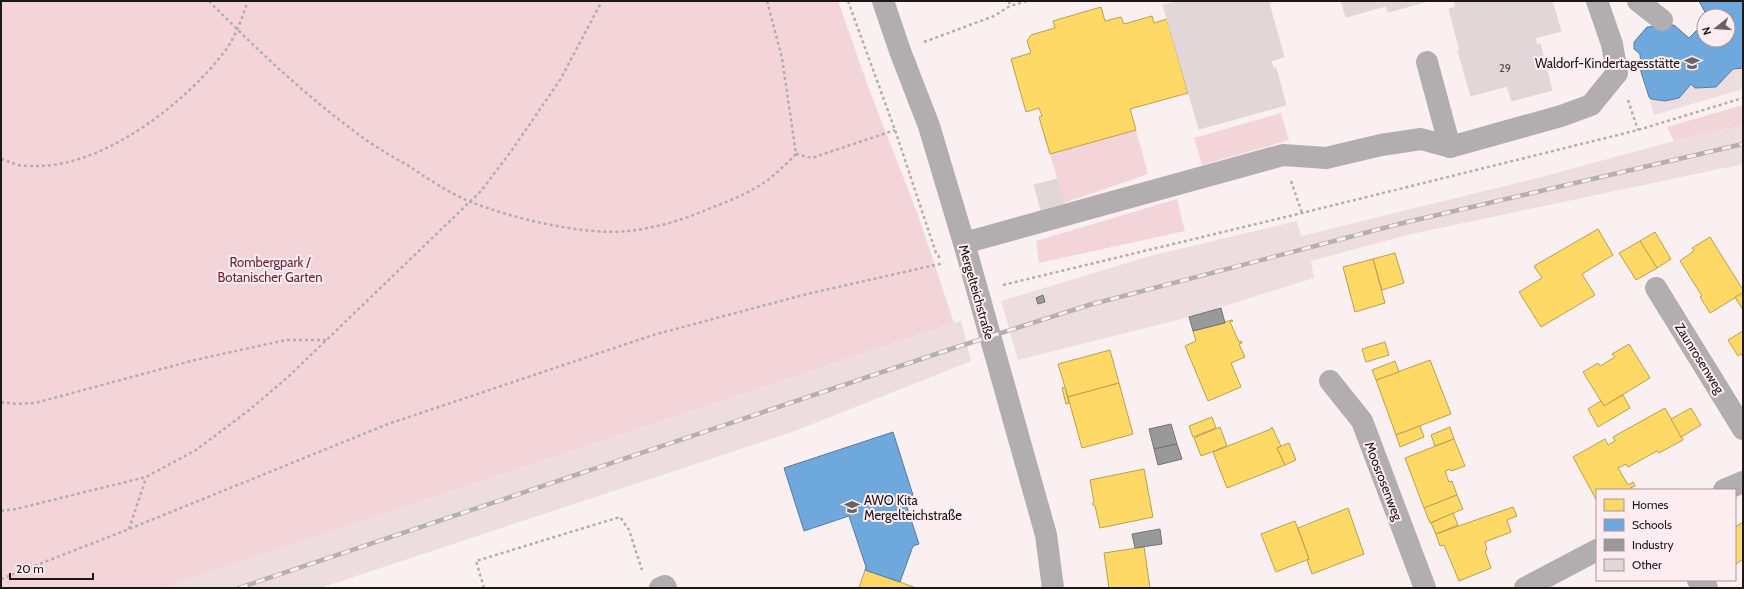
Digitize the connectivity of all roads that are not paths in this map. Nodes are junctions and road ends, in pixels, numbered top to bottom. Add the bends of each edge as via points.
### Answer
1 (883, 1) edge
2 (1598, 1) edge
3 (1638, 1) edge
4 (1662, 20) dead end
5 (1427, 62) dead end
6 (1450, 147) junction
7 (964, 243) junction
8 (1656, 288) dead end
9 (1330, 381) dead end
10 (1743, 429) edge
11 (1743, 482) edge
12 (1726, 489) edge
13 (1596, 551) edge
14 (1699, 581) edge
15 (660, 588) edge
16 (666, 588) edge
17 (1053, 588) edge
18 (1425, 588) edge
19 (1525, 588) edge
20 (1707, 588) edge

1 - 7 street, Mergelteichstraße via 929,126
2 - 6 street via 1612,44 1617,72 1591,105
3 - 4 street
5 - 6 street
6 - 7 street via 1421,139 1326,158 1283,155
7 - 17 street, Mergelteichstraße via 1046,535
8 - 10 street, Zaunrosenweg
9 - 18 street, Moosrosenweg via 1362,421
11 - 12 street
13 - 19 street
14 - 20 street
15 - 16 street

